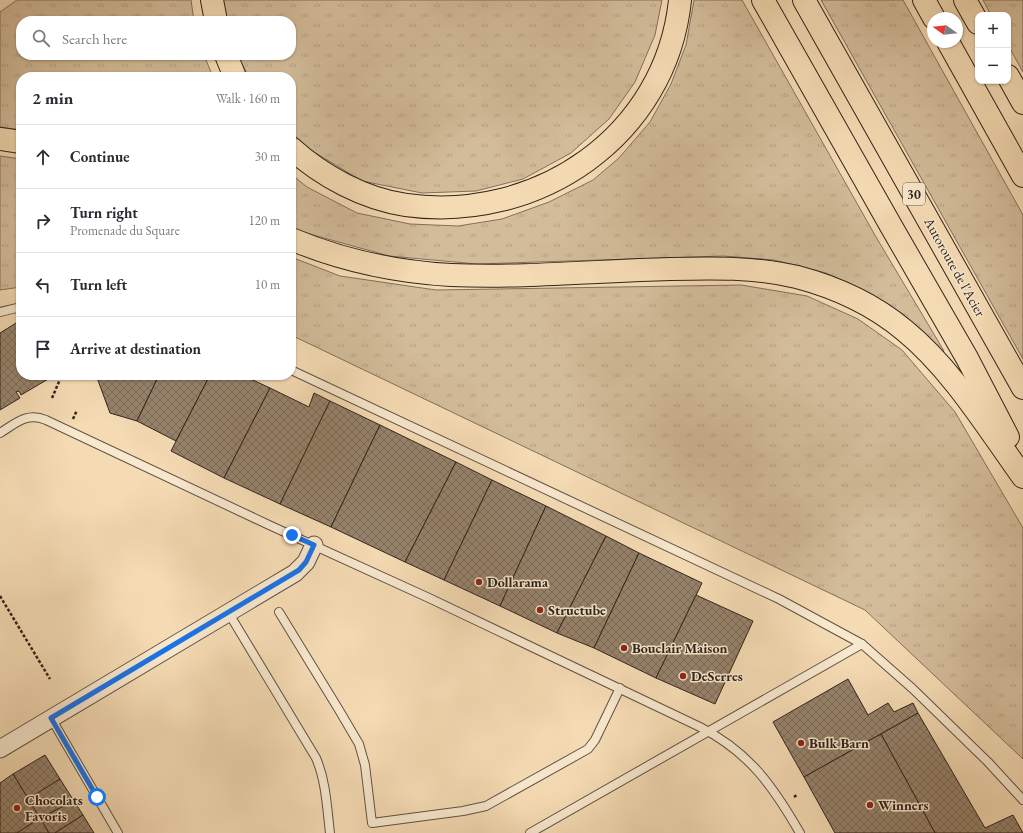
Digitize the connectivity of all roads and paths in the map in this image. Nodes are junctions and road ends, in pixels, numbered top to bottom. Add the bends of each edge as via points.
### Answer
1 (212, 0) edge
2 (680, 0) edge
3 (763, 0) edge
4 (804, 0) edge
5 (924, 0) edge
6 (965, 0) edge
7 (931, 12) edge
8 (215, 16) edge
9 (975, 18) edge
10 (951, 48) edge
11 (228, 60) edge
12 (233, 72) edge
13 (1011, 81) edge
14 (1023, 103) edge
15 (0, 139) edge
16 (16, 141) edge
17 (296, 152) edge
18 (1023, 176) edge
19 (296, 240) edge
20 (16, 308) edge
21 (0, 312) edge
22 (296, 372) edge
23 (60, 380) edge
24 (1023, 388) edge
25 (52, 398) dead end
26 (0, 433) edge
27 (1023, 467) edge
28 (1023, 477) edge
29 (314, 545) junction
30 (0, 596) edge
31 (228, 612) junction
32 (279, 612) dead end
33 (862, 644) junction
34 (50, 679) dead end
35 (620, 688) junction
36 (51, 718) junction
37 (709, 732) junction
38 (0, 749) edge
39 (1023, 800) edge
40 (118, 833) edge
41 (330, 833) edge
42 (530, 833) edge
43 (800, 833) edge

1 - 8 highway
2 - 17 highway via 675,27 658,76 630,121 615,138 574,170 528,192 505,200 476,205 406,205 365,194 343,184 320,171
3 - 27 highway via 969,363
4 - 24 highway, Autoroute de l'Acier / 30
5 - 7 highway
6 - 9 highway
10 - 18 highway
11 - 12 highway
13 - 14 highway
15 - 16 highway
19 - 28 highway via 353,260 431,274 488,275 713,269 798,277 836,290 875,310 904,330 957,386
20 - 21 lane
22 - 33 lane via 779,599
23 - 25 path
26 - 29 lane via 27,418 38,417
29 - 31 street via 299,570
29 - 35 lane
30 - 34 path
31 - 36 street
31 - 41 lane via 321,768
32 - 35 lane via 359,744 365,766 372,822 486,806 588,748 595,740
33 - 37 lane
33 - 39 lane via 913,689
35 - 37 lane
36 - 38 street
36 - 40 lane
37 - 42 lane
37 - 43 lane via 728,743 749,762 780,800

